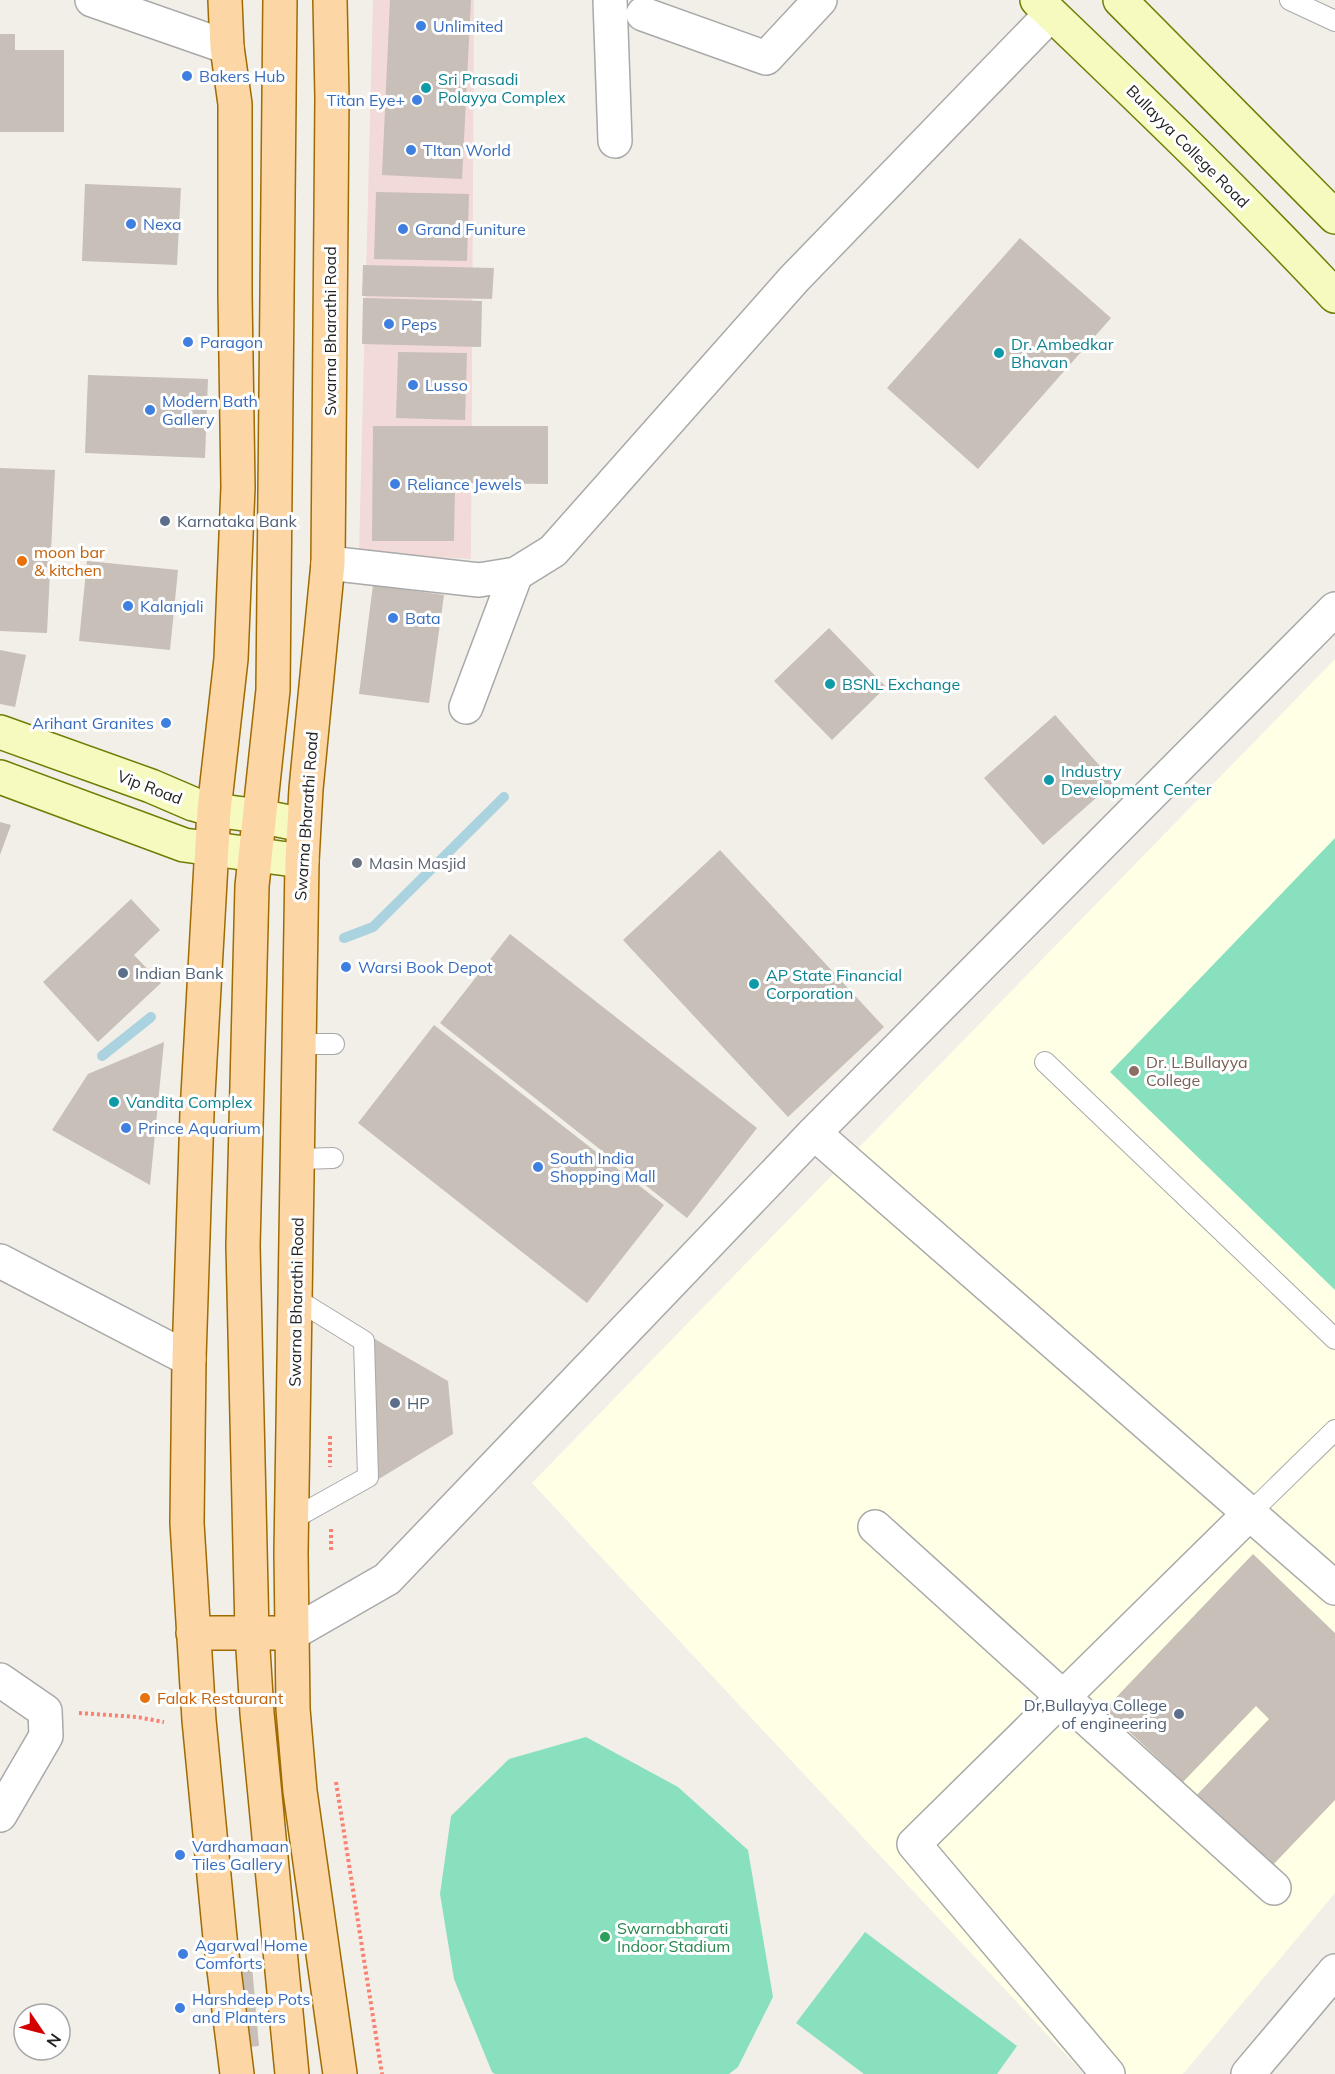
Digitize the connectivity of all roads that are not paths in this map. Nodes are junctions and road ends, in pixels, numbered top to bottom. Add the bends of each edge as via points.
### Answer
1 (92, 0) edge
2 (225, 0) edge
3 (280, 0) edge
4 (330, 0) edge
5 (610, 0) edge
6 (820, 0) edge
7 (1290, 0) edge
8 (1131, 3) edge
9 (1044, 7) edge
10 (643, 14) dead end
11 (1335, 21) edge
12 (227, 47) junction
13 (615, 141) dead end
14 (1335, 217) edge
15 (1335, 296) edge
16 (328, 564) junction
17 (516, 574) junction
18 (1335, 609) edge
19 (466, 707) dead end
20 (0, 732) edge
21 (0, 777) edge
22 (214, 810) junction
23 (259, 816) junction
24 (303, 825) junction
25 (212, 849) junction
26 (255, 855) junction
27 (302, 861) junction
28 (299, 1044) junction
29 (334, 1044) dead end
30 (1046, 1062) dead end
31 (814, 1133) junction
32 (333, 1158) dead end
33 (298, 1159) junction
34 (0, 1261) edge
35 (296, 1299) junction
36 (1335, 1339) edge
37 (189, 1359) junction
38 (1335, 1430) edge
39 (1250, 1514) junction
40 (291, 1520) junction
41 (875, 1527) dead end
42 (1335, 1587) edge
43 (193, 1633) junction
44 (252, 1633) junction
45 (293, 1633) junction
46 (0, 1680) edge
47 (1063, 1697) junction
48 (0, 1815) edge
49 (1274, 1888) dead end
50 (1335, 1971) edge
51 (237, 2074) edge
52 (292, 2074) edge
53 (340, 2074) edge
54 (1108, 2074) edge
55 (1248, 2074) edge

1 - 12 street
2 - 12 main road
3 - 23 main road via 273,690
4 - 16 main road, Swarna Bharathi Road
5 - 13 street
6 - 10 street via 766,58
7 - 11 lane
8 - 14 main road
9 - 15 main road, Bullayya College Road via 1168,124
9 - 17 street via 794,279 553,551
12 - 22 main road via 235,104 238,488 231,659
16 - 17 street via 479,580
16 - 24 main road, Swarna Bharathi Road
17 - 19 street
18 - 31 street
20 - 22 main road, Vip Road
21 - 25 main road via 184,845
22 - 23 main road, Vip Road
22 - 25 main road
23 - 24 main road, Vip Road
23 - 26 main road
24 - 27 main road, Swarna Bharathi Road
25 - 26 main road
25 - 37 main road via 197,1113
26 - 27 main road
26 - 44 main road via 243,1246
27 - 28 main road, Swarna Bharathi Road
28 - 29 lane
28 - 33 main road, Swarna Bharathi Road
30 - 36 lane
31 - 39 street
31 - 45 street via 387,1579
32 - 33 lane
33 - 35 main road, Swarna Bharathi Road
34 - 37 street
35 - 40 main road, Swarna Bharathi Road
35 - 40 lane via 364,1341 368,1477
37 - 43 main road via 187,1523
38 - 39 lane
39 - 42 street
39 - 47 street
40 - 45 main road, Swarna Bharathi Road
41 - 47 street
43 - 44 main road
43 - 51 main road via 220,1938
44 - 45 main road
44 - 52 main road
45 - 53 main road, Swarna Bharathi Road via 293,1709 300,1791
46 - 48 street via 45,1711 46,1736
47 - 49 street
47 - 54 street via 914,1844
50 - 55 street

